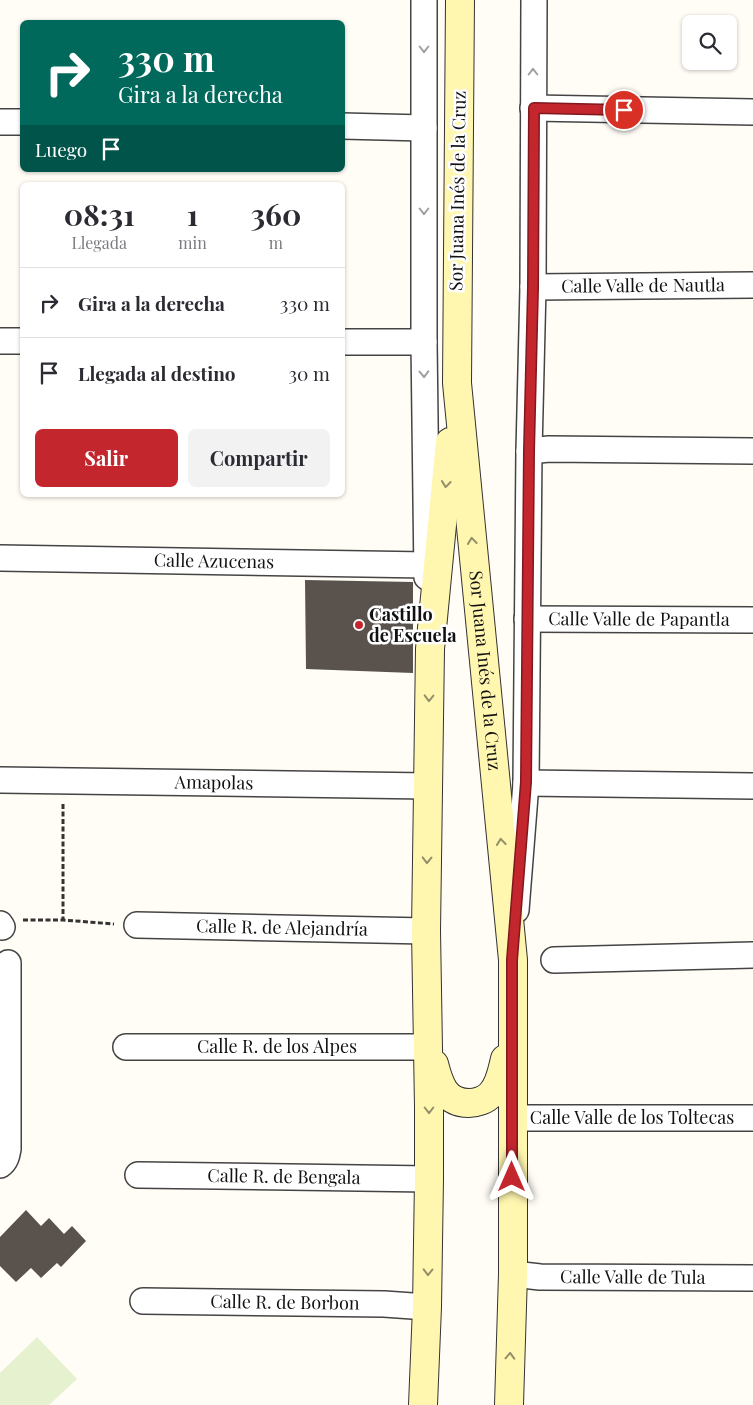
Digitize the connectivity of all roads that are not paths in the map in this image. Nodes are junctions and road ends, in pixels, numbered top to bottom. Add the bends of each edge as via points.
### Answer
1 (424, 0) edge
2 (460, 0) edge
3 (534, 0) edge
4 (534, 108) junction
5 (753, 112) edge
6 (0, 122) edge
7 (20, 122) edge
8 (345, 126) edge
9 (424, 128) junction
10 (753, 285) edge
11 (533, 287) junction
12 (0, 340) edge
13 (20, 341) edge
14 (345, 342) edge
15 (424, 342) junction
16 (456, 383) junction
17 (529, 451) junction
18 (753, 451) edge
19 (0, 558) edge
20 (427, 565) junction
21 (527, 619) junction
22 (753, 620) edge
23 (430, 649) junction
24 (0, 780) edge
25 (526, 782) junction
26 (428, 786) junction
27 (753, 786) edge
28 (137, 925) road end
29 (426, 931) junction
30 (753, 955) edge
31 (512, 960) junction
32 (554, 960) dead end
33 (8, 963) dead end
34 (512, 1033) junction
35 (4, 1042) edge
36 (428, 1043) junction
37 (126, 1047) dead end
38 (512, 1118) junction
39 (753, 1118) edge
40 (0, 1165) edge
41 (138, 1175) dead end
42 (429, 1178) junction
43 (513, 1274) junction
44 (753, 1278) edge
45 (143, 1301) dead end
46 (427, 1307) junction
47 (423, 1405) edge
48 (509, 1405) edge

1 -> 9 street
2 - 16 street, Sor Juana Inés de la Cruz
4 -> 3 street
4 - 5 street
4 - 11 street
6 - 7 street
8 - 9 street
9 -> 15 street
10 - 11 street, Calle Valle de Nautla
11 - 17 street
12 - 13 street
14 - 15 street
15 -> 20 street
16 -> 23 street, Sor Juana Inés de la Cruz
31 -> 16 street, Sor Juana Inés de la Cruz
17 - 18 street
17 - 21 street
19 - 20 street, Calle Azucenas
20 - 23 street
21 - 22 street, Calle Valle de Papantla
21 - 25 street
23 -> 26 street, Sor Juana Inés de la Cruz
24 - 26 street, Amapolas
25 - 27 street
25 - 31 street
26 -> 29 street, Sor Juana Inés de la Cruz
28 - 29 street, Calle R. de Alejandría
29 - 36 street, Sor Juana Inés de la Cruz
30 - 32 street
31 - 34 street, Sor Juana Inés de la Cruz
33 - 35 street
34 - 36 street via 500,1081 490,1095 476,1103 462,1103 448,1096 438,1082
34 - 38 street
35 - 40 street via 8,1149
36 - 37 street, Calle R. de los Alpes
36 -> 42 street
38 - 39 street, Calle Valle de los Toltecas
38 - 43 street
41 - 42 street, Calle R. de Bengala
42 -> 46 street
43 - 44 street, Calle Valle de Tula via 540,1277
48 -> 43 street
45 - 46 street, Calle R. de Borbon
46 - 47 street

